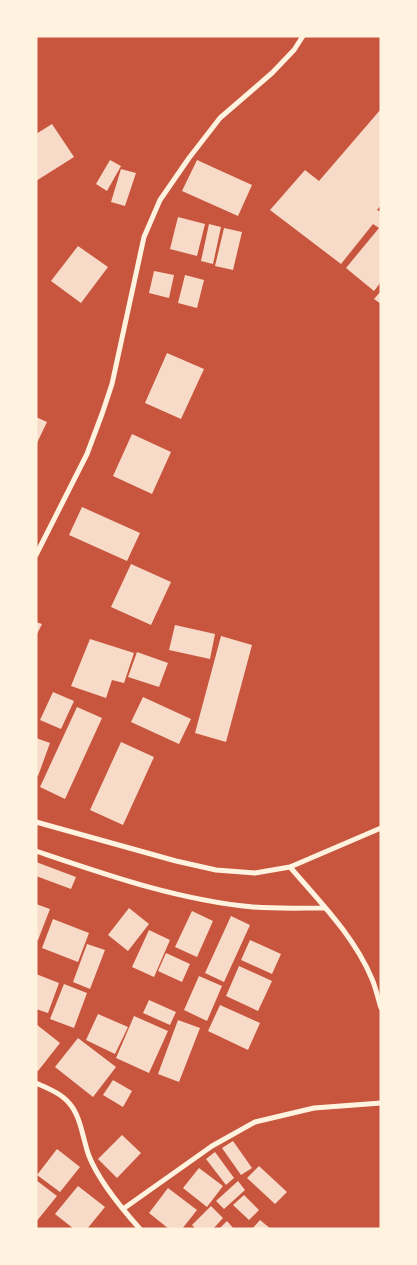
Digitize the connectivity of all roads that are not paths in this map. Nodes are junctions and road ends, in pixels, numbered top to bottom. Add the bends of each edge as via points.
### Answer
1 (304, 36) edge
2 (36, 555) edge
3 (38, 823) edge
4 (381, 828) edge
5 (36, 830) edge
6 (36, 851) edge
7 (290, 868) junction
8 (325, 908) junction
9 (381, 1008) edge
10 (36, 1083) edge
11 (381, 1103) edge
12 (123, 1209) junction
13 (140, 1229) edge

1 - 2 street via 272,73 220,118 160,200 144,237 112,384 102,414 87,454
3 - 5 street
3 - 7 street via 216,870 255,873
4 - 7 street
6 - 8 street via 139,885 197,899 254,907
7 - 8 street
8 - 9 street via 357,950 372,979
10 - 12 street via 70,1104 89,1158
11 - 12 street via 314,1108 255,1122 212,1146
12 - 13 street

